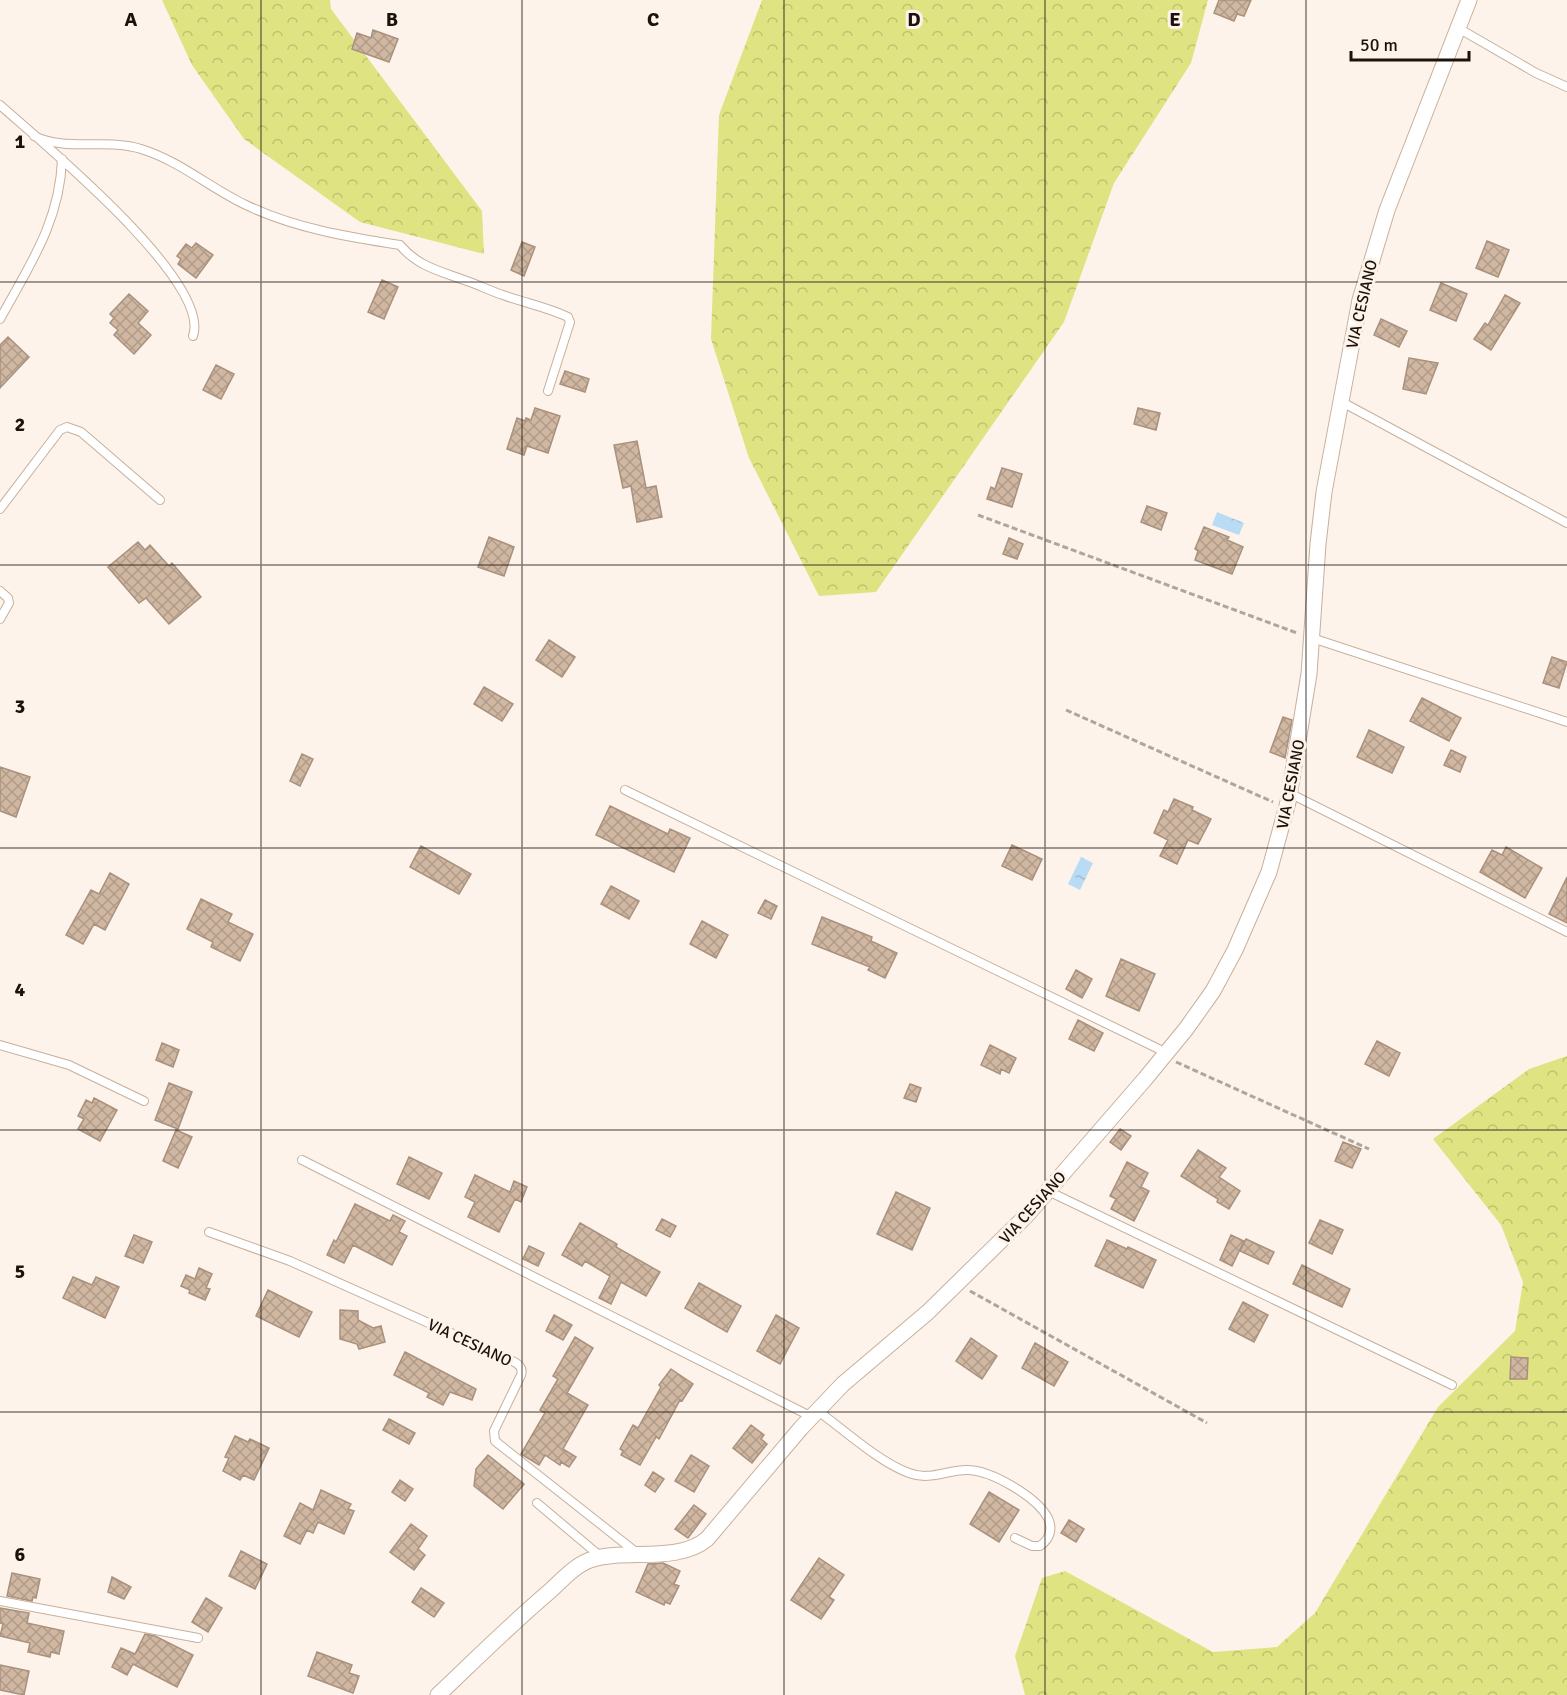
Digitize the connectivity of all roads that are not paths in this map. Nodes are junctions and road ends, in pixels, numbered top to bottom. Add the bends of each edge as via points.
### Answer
1 (1469, 0) edge
2 (1458, 28) junction
3 (1567, 87) edge
4 (0, 105) edge
5 (34, 136) junction
6 (62, 159) junction
7 (0, 319) edge
8 (194, 336) dead end
9 (548, 391) dead end
10 (1340, 401) junction
11 (160, 500) dead end
12 (0, 509) edge
13 (1567, 523) edge
14 (0, 591) edge
15 (0, 620) edge
16 (1312, 638) junction
17 (1567, 722) edge
18 (625, 790) dead end
19 (1288, 800) junction
20 (1567, 932) edge
21 (0, 1045) edge
22 (1165, 1055) junction
23 (144, 1101) dead end
24 (302, 1160) dead end
25 (1047, 1191) junction
26 (209, 1232) dead end
27 (1452, 1384) dead end
28 (815, 1414) junction
29 (537, 1503) dead end
30 (1015, 1538) dead end
31 (638, 1554) junction
32 (601, 1557) junction
33 (0, 1601) edge
34 (198, 1638) dead end
35 (438, 1695) edge

1 - 2 street, VIA CESIANO
2 - 3 lane
2 - 10 street, VIA CESIANO via 1378,236 1358,309
4 - 5 lane
5 - 6 lane
5 - 9 lane via 61,144 111,144 140,149 176,164 233,199 275,218 400,245 433,270 568,317 570,322
6 - 7 lane via 60,187 50,224
6 - 8 lane via 174,276 194,318
10 - 13 lane
10 - 16 street, VIA CESIANO via 1322,510
11 - 12 lane via 81,432 67,427 60,430
14 - 15 lane via 9,603
16 - 17 lane
16 - 19 street, VIA CESIANO
18 - 22 lane
19 - 20 lane
19 - 22 street, VIA CESIANO via 1269,872 1240,941 1213,991
21 - 23 lane via 69,1065
22 - 25 street, VIA CESIANO
24 - 28 lane
25 - 27 lane
25 - 28 street, VIA CESIANO via 957,1284 860,1368
26 - 31 lane, VIA CESIANO via 290,1261 519,1365 521,1375 494,1431 495,1441
28 - 30 lane via 908,1473 935,1477 962,1471 981,1472 1015,1489 1037,1504 1051,1528 1047,1541 1036,1547
28 - 31 street, VIA CESIANO via 703,1542 679,1551
29 - 32 lane
31 - 32 street, VIA CESIANO
32 - 35 street, VIA CESIANO via 571,1572
33 - 34 lane

